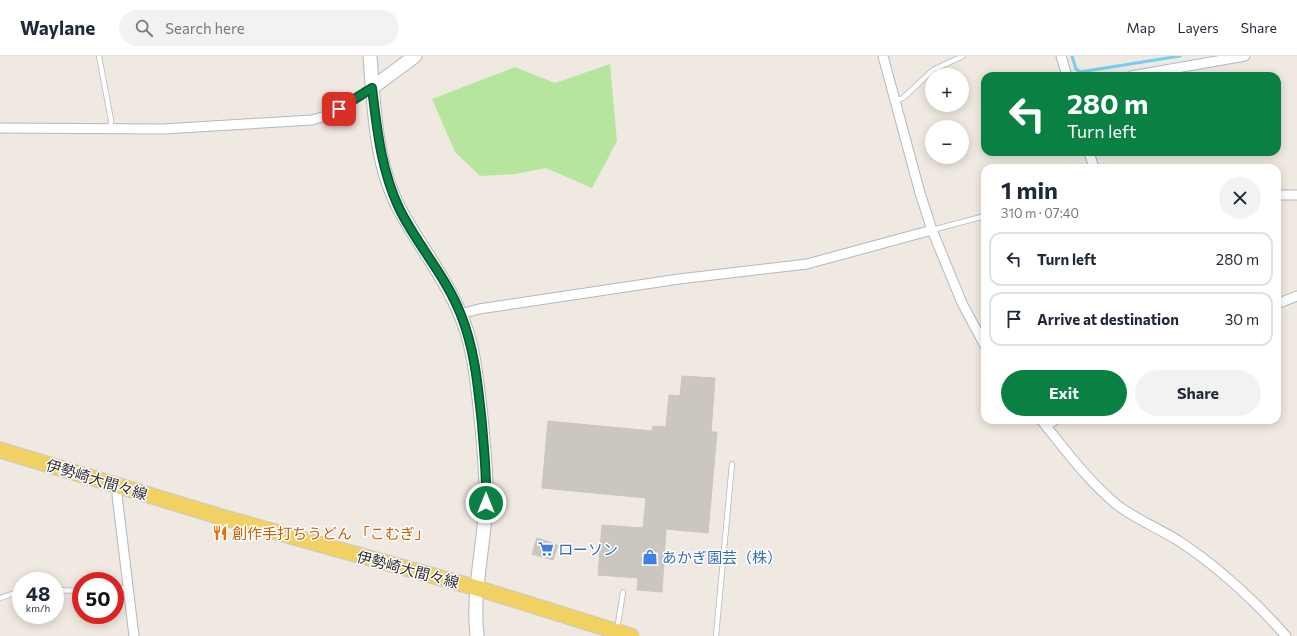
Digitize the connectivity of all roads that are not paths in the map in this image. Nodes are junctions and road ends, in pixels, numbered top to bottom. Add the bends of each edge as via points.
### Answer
1 (99, 56) edge
2 (370, 56) edge
3 (415, 56) edge
4 (883, 56) edge
5 (963, 56) edge
6 (1061, 56) edge
7 (1244, 56) edge
8 (1066, 72) edge
9 (1154, 72) edge
10 (372, 88) junction
11 (894, 101) junction
12 (0, 128) edge
13 (111, 130) junction
14 (1281, 195) edge
15 (1297, 195) edge
16 (981, 217) edge
17 (932, 230) junction
18 (1297, 296) edge
19 (1281, 302) edge
20 (461, 314) junction
21 (981, 338) edge
22 (1044, 424) edge
23 (0, 450) edge
24 (732, 464) dead end
25 (118, 485) junction
26 (124, 588) edge
27 (128, 588) junction
28 (478, 588) junction
29 (622, 592) dead end
30 (12, 594) edge
31 (0, 598) edge
32 (616, 631) junction
33 (134, 636) edge
34 (477, 636) edge
35 (631, 636) edge
36 (716, 636) edge
37 (1286, 636) edge

1 - 13 lane
2 - 10 main road
3 - 10 main road
4 - 11 street
5 - 11 lane via 934,70 903,98
6 - 8 street
7 - 9 street
10 - 13 street via 329,115 312,120
10 - 20 main road via 379,146 395,198 449,288
11 - 17 street
12 - 13 street
14 - 15 street
16 - 17 lane
17 - 20 street via 807,264 605,290
17 - 21 street via 960,298
18 - 19 street
20 - 28 main road via 473,357 485,460 486,503
22 - 37 street via 1091,480 1116,503 1198,554 1260,609
23 - 25 main road, 伊勢崎大間々線
24 - 36 lane
25 - 27 street
25 - 28 main road, 伊勢崎大間々線 via 218,516
26 - 27 lane
27 - 33 street
28 - 32 main road, 伊勢崎大間々線
28 - 34 main road
29 - 32 lane
30 - 31 lane
32 - 35 main road, 伊勢崎大間々線

